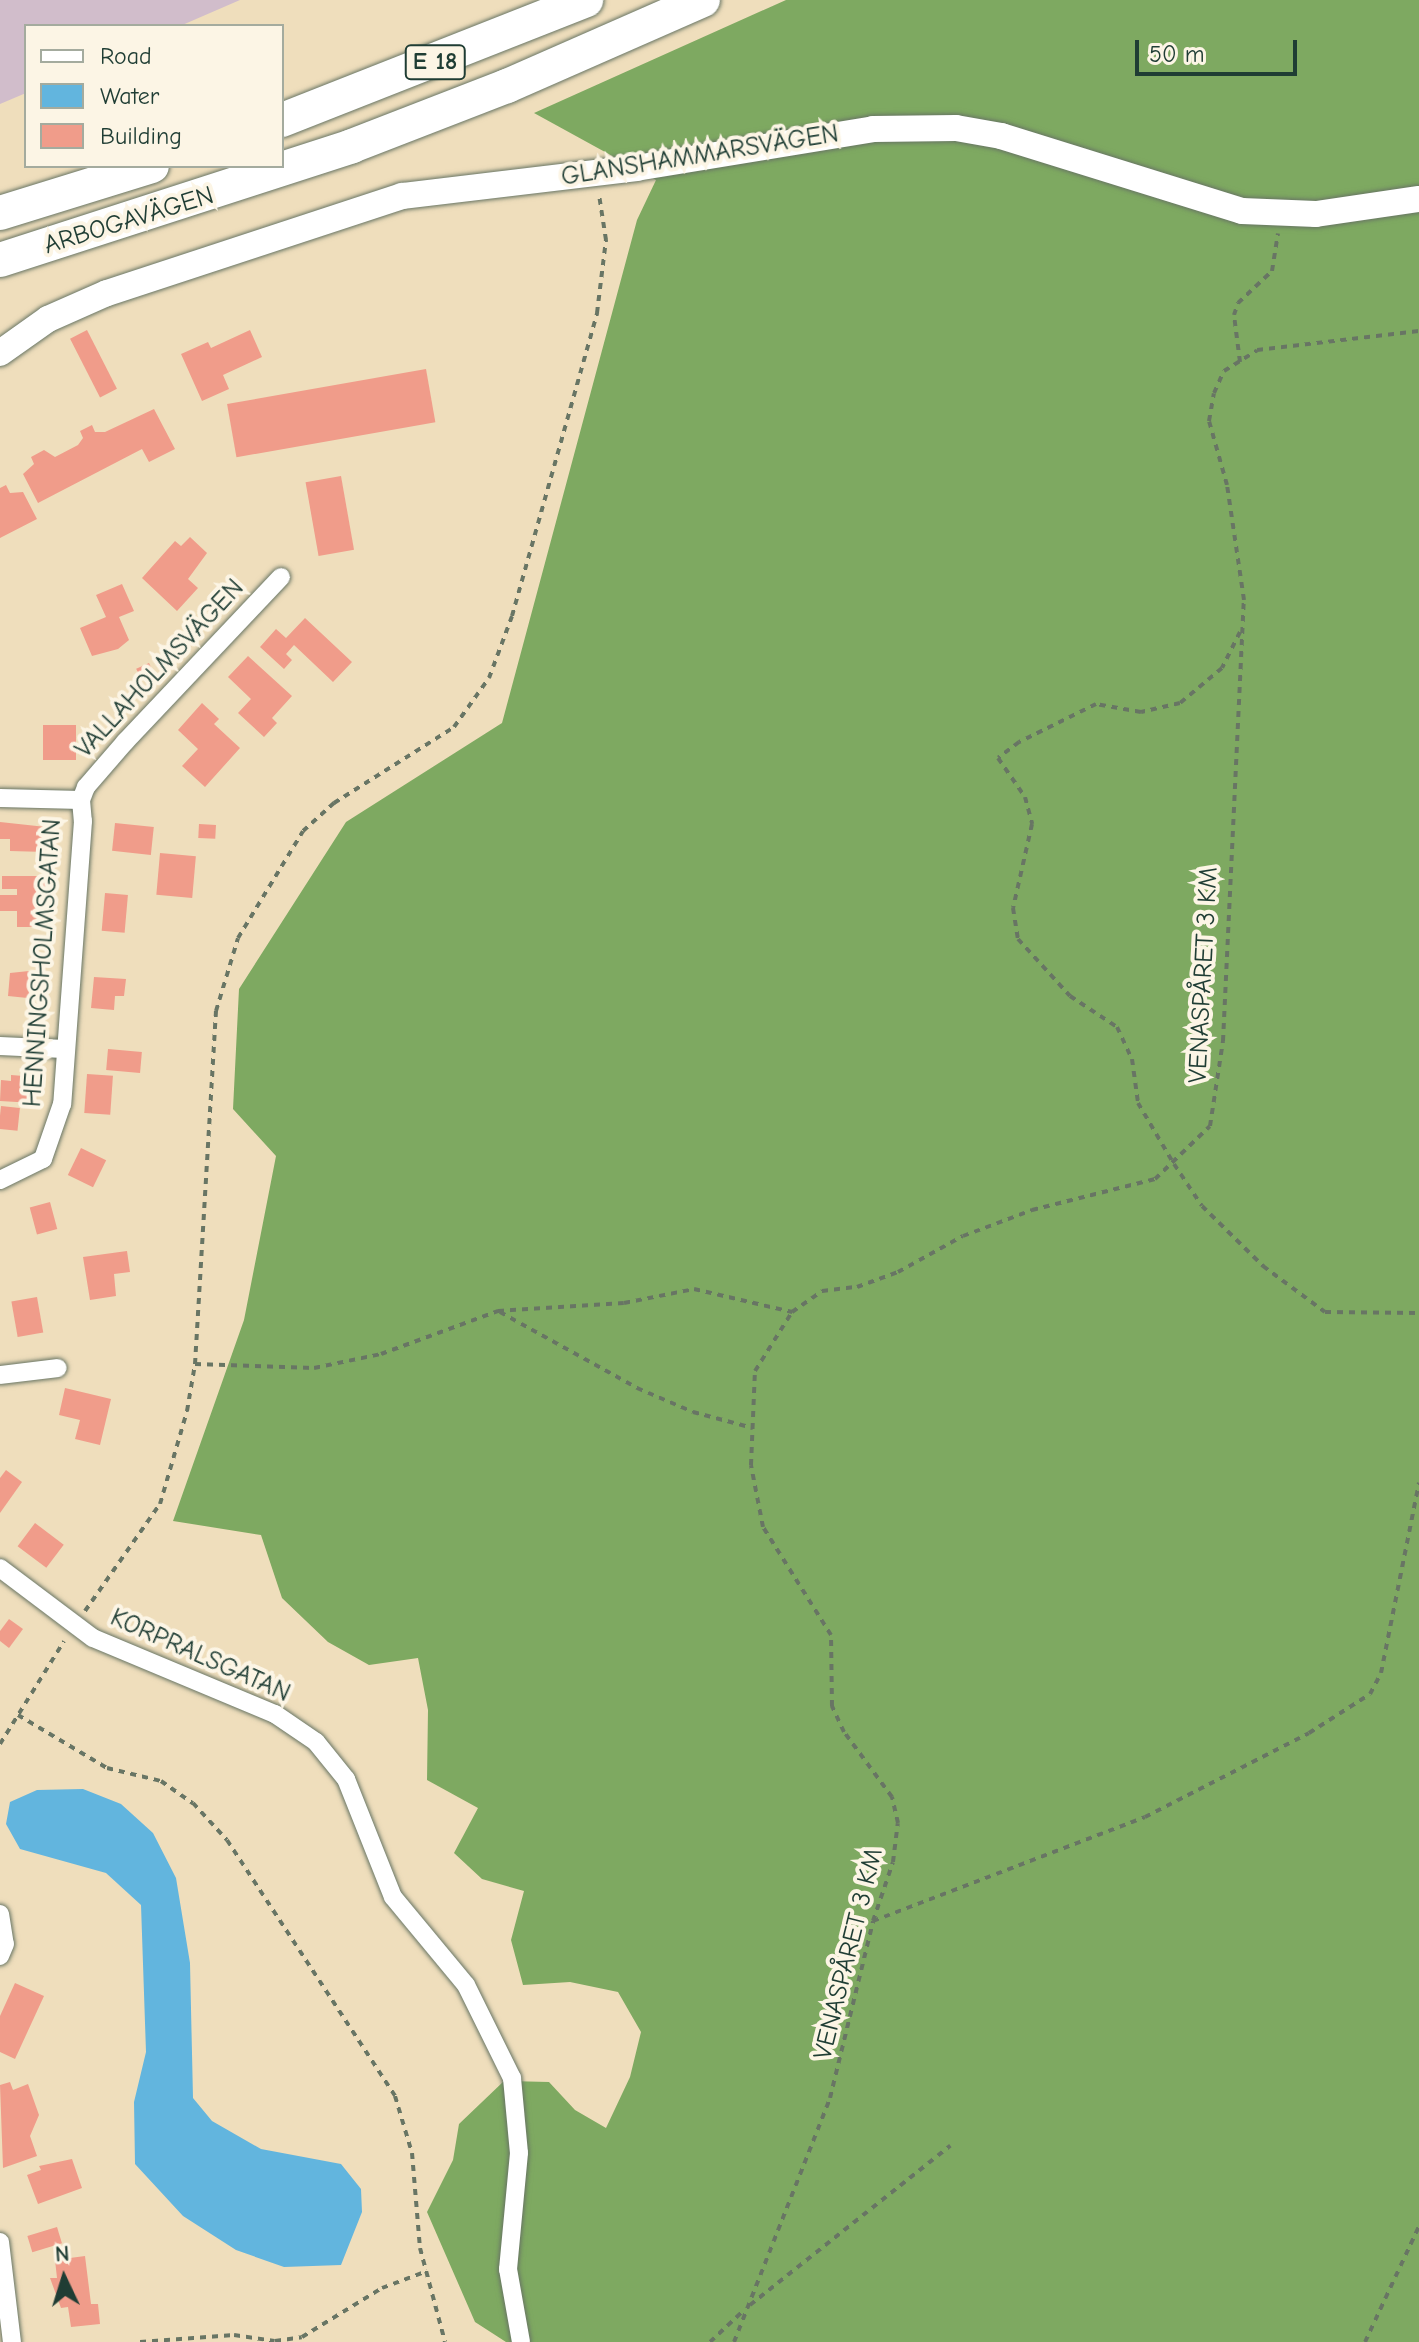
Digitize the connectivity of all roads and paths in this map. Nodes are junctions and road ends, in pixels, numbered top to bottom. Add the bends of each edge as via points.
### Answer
1 (586, 0) edge
2 (703, 0) edge
3 (284, 119) edge
4 (146, 168) edge
5 (596, 173) junction
6 (1419, 199) edge
7 (1279, 212) junction
8 (0, 213) edge
9 (0, 260) edge
10 (1419, 331) edge
11 (0, 353) edge
12 (1240, 362) junction
13 (281, 577) dead end
14 (1241, 629) junction
15 (0, 798) edge
16 (81, 800) junction
17 (0, 1046) edge
18 (64, 1049) junction
19 (1174, 1164) junction
20 (0, 1180) edge
21 (498, 1311) junction
22 (792, 1312) junction
23 (1419, 1313) edge
24 (195, 1364) junction
25 (58, 1368) dead end
26 (0, 1375) edge
27 (754, 1428) junction
28 (1419, 1483) edge
29 (0, 1568) edge
30 (78, 1619) junction
31 (47, 1668) dead end
32 (18, 1715) junction
33 (0, 1744) edge
34 (0, 1914) edge
35 (873, 1921) junction
36 (0, 1956) edge
37 (950, 2146) dead end
38 (1419, 2226) edge
39 (0, 2242) edge
40 (427, 2271) junction
41 (746, 2309) junction
42 (12, 2342) edge
43 (140, 2342) edge
44 (445, 2342) edge
45 (521, 2342) edge
46 (710, 2342) edge
47 (734, 2342) edge
48 (1365, 2342) edge

1 - 3 highway, E 18
2 - 9 highway, ARBOGAVÄGEN / E 18 via 507,86 352,146
4 - 8 highway, ARBOGAVÄGEN
5 - 7 street, GLANSHAMMARSVÄGEN via 873,129 956,128 1043,148 1242,211
5 - 11 street, GLANSHAMMARSVÄGEN via 441,190 361,207 107,293 48,319
5 - 24 path via 606,240 597,313 509,627 489,678 454,727 334,803 303,831 238,938 216,1011 211,1051
6 - 7 street, GLANSHAMMARSVÄGEN via 1329,213
7 - 12 path via 1272,271 1238,303 1234,315
10 - 12 path, VENASPÅRET 3 KM via 1280,343
12 - 14 path, VENASPÅRET 3 KM via 1224,371 1209,421 1235,531 1244,600
13 - 16 street, VALLAHOLMSVÄGEN via 125,742
14 - 19 path, VENASPÅRET 3 KM via 1223,1041 1210,1126
14 - 19 path via 1222,668 1180,703 1141,712 1096,704 998,758 1025,797 1032,824 1013,908 1018,939 1070,996 1117,1027 1132,1059 1138,1103
15 - 16 street, HENNINGSHOLMSGATAN
16 - 18 street, HENNINGSHOLMSGATAN
17 - 18 street
18 - 20 street, HENNINGSHOLMSGATAN via 62,1104 52,1143 33,1167
19 - 22 path, VENASPÅRET 3 KM via 1155,1179 1032,1210 963,1236 898,1272 857,1287 822,1291
19 - 23 path via 1202,1206 1263,1266 1325,1312
21 - 22 path via 624,1303 694,1289
21 - 24 path via 381,1354 314,1368
21 - 27 path via 637,1388 693,1412
22 - 27 path, VENASPÅRET 3 KM via 755,1371
24 - 30 path via 156,1511
25 - 26 street
27 - 35 path, VENASPÅRET 3 KM via 754,1496 763,1527 831,1635 832,1706 844,1732 892,1797 898,1823 893,1862
28 - 35 path via 1384,1659 1370,1694 1309,1733 1145,1817
29 - 30 street, KORPRALSGATAN
30 - 45 street, KORPRALSGATAN via 275,1714 316,1742 346,1779 393,1897 466,1985 512,2078 519,2153 508,2269
31 - 32 path
32 - 33 path
32 - 40 path via 107,1768 161,1781 193,1803 227,1840 395,2096 412,2153 416,2229
34 - 36 street via 5,1944
35 - 41 path, VENASPÅRET 3 KM via 830,2098
37 - 41 path
38 - 48 path
39 - 42 street
40 - 43 path via 382,2288 302,2337 275,2341 234,2335
40 - 44 path
41 - 46 path
41 - 47 path, VENASPÅRET 3 KM

